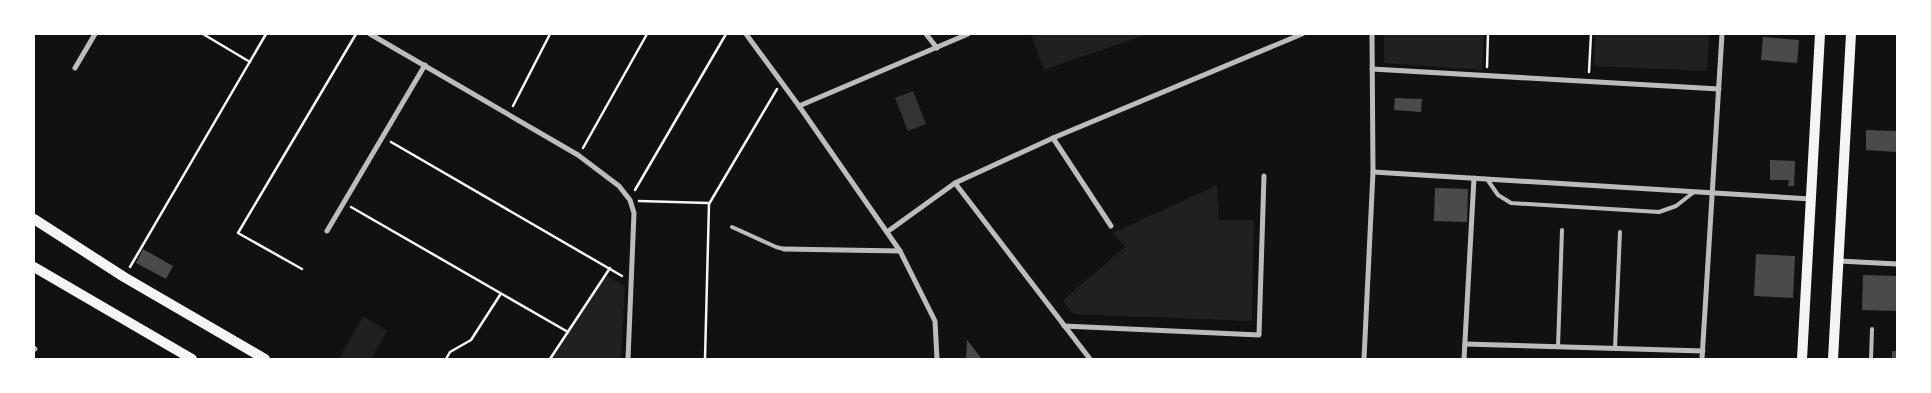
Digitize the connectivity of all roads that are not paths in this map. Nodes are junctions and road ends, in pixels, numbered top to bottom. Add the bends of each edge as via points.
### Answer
1 (95, 34) edge
2 (370, 34) edge
3 (746, 34) edge
4 (926, 34) edge
5 (968, 34) edge
6 (1302, 34) edge
7 (1372, 34) edge
8 (1722, 34) edge
9 (1820, 34) edge
10 (1851, 34) edge
11 (937, 48) junction
12 (425, 65) junction
13 (75, 68) dead end
14 (1372, 69) junction
15 (1720, 89) junction
16 (799, 106) junction
17 (1053, 138) junction
18 (1373, 172) junction
19 (1264, 176) dead end
20 (1474, 178) junction
21 (1487, 179) junction
22 (955, 183) junction
23 (1694, 192) junction
24 (1711, 192) junction
25 (1811, 199) junction
26 (34, 219) edge
27 (1111, 226) dead end
28 (732, 228) dead end
29 (1562, 230) dead end
30 (327, 231) dead end
31 (887, 232) junction
32 (1620, 232) dead end
33 (784, 249) joint
34 (900, 251) junction
35 (1839, 262) junction
36 (1897, 264) edge
37 (34, 267) edge
38 (1064, 326) junction
39 (1872, 328) dead end
40 (1465, 344) junction
41 (1558, 347) junction
42 (1616, 348) junction
43 (1703, 351) junction
44 (192, 359) edge
45 (265, 359) edge
46 (628, 359) edge
47 (937, 359) edge
48 (1090, 359) edge
49 (1364, 359) edge
50 (1464, 359) edge
51 (1702, 359) edge
52 (1802, 359) edge
53 (1833, 359) edge
54 (1871, 359) edge

1 - 13 street
2 - 12 street
3 - 16 street
4 - 11 street
5 - 11 street
6 - 17 street
7 - 14 street
8 - 15 street
9 - 25 main road
10 - 35 main road
11 - 16 street
12 - 30 street
12 - 46 street via 578,155 619,186 630,200 634,214
14 - 15 street
14 - 18 street
15 - 24 street
16 - 31 street
17 - 22 street
17 - 27 street
18 - 20 street
18 - 49 street
19 - 38 street via 1259,334
20 - 21 street
20 - 40 street
21 - 23 street
21 - 23 lane via 1498,195 1511,203 1659,212 1676,206
22 - 31 street
22 - 38 street
23 - 24 street
24 - 25 street
24 - 43 street
25 - 52 main road
26 - 45 main road via 124,277
28 - 33 lane
29 - 41 lane
31 - 34 street
32 - 42 lane
33 - 34 street
34 - 47 street via 935,321
35 - 36 street
35 - 53 main road
37 - 44 main road
38 - 48 street
39 - 54 lane
40 - 41 street
40 - 50 street
41 - 42 street
42 - 43 street
43 - 51 street

